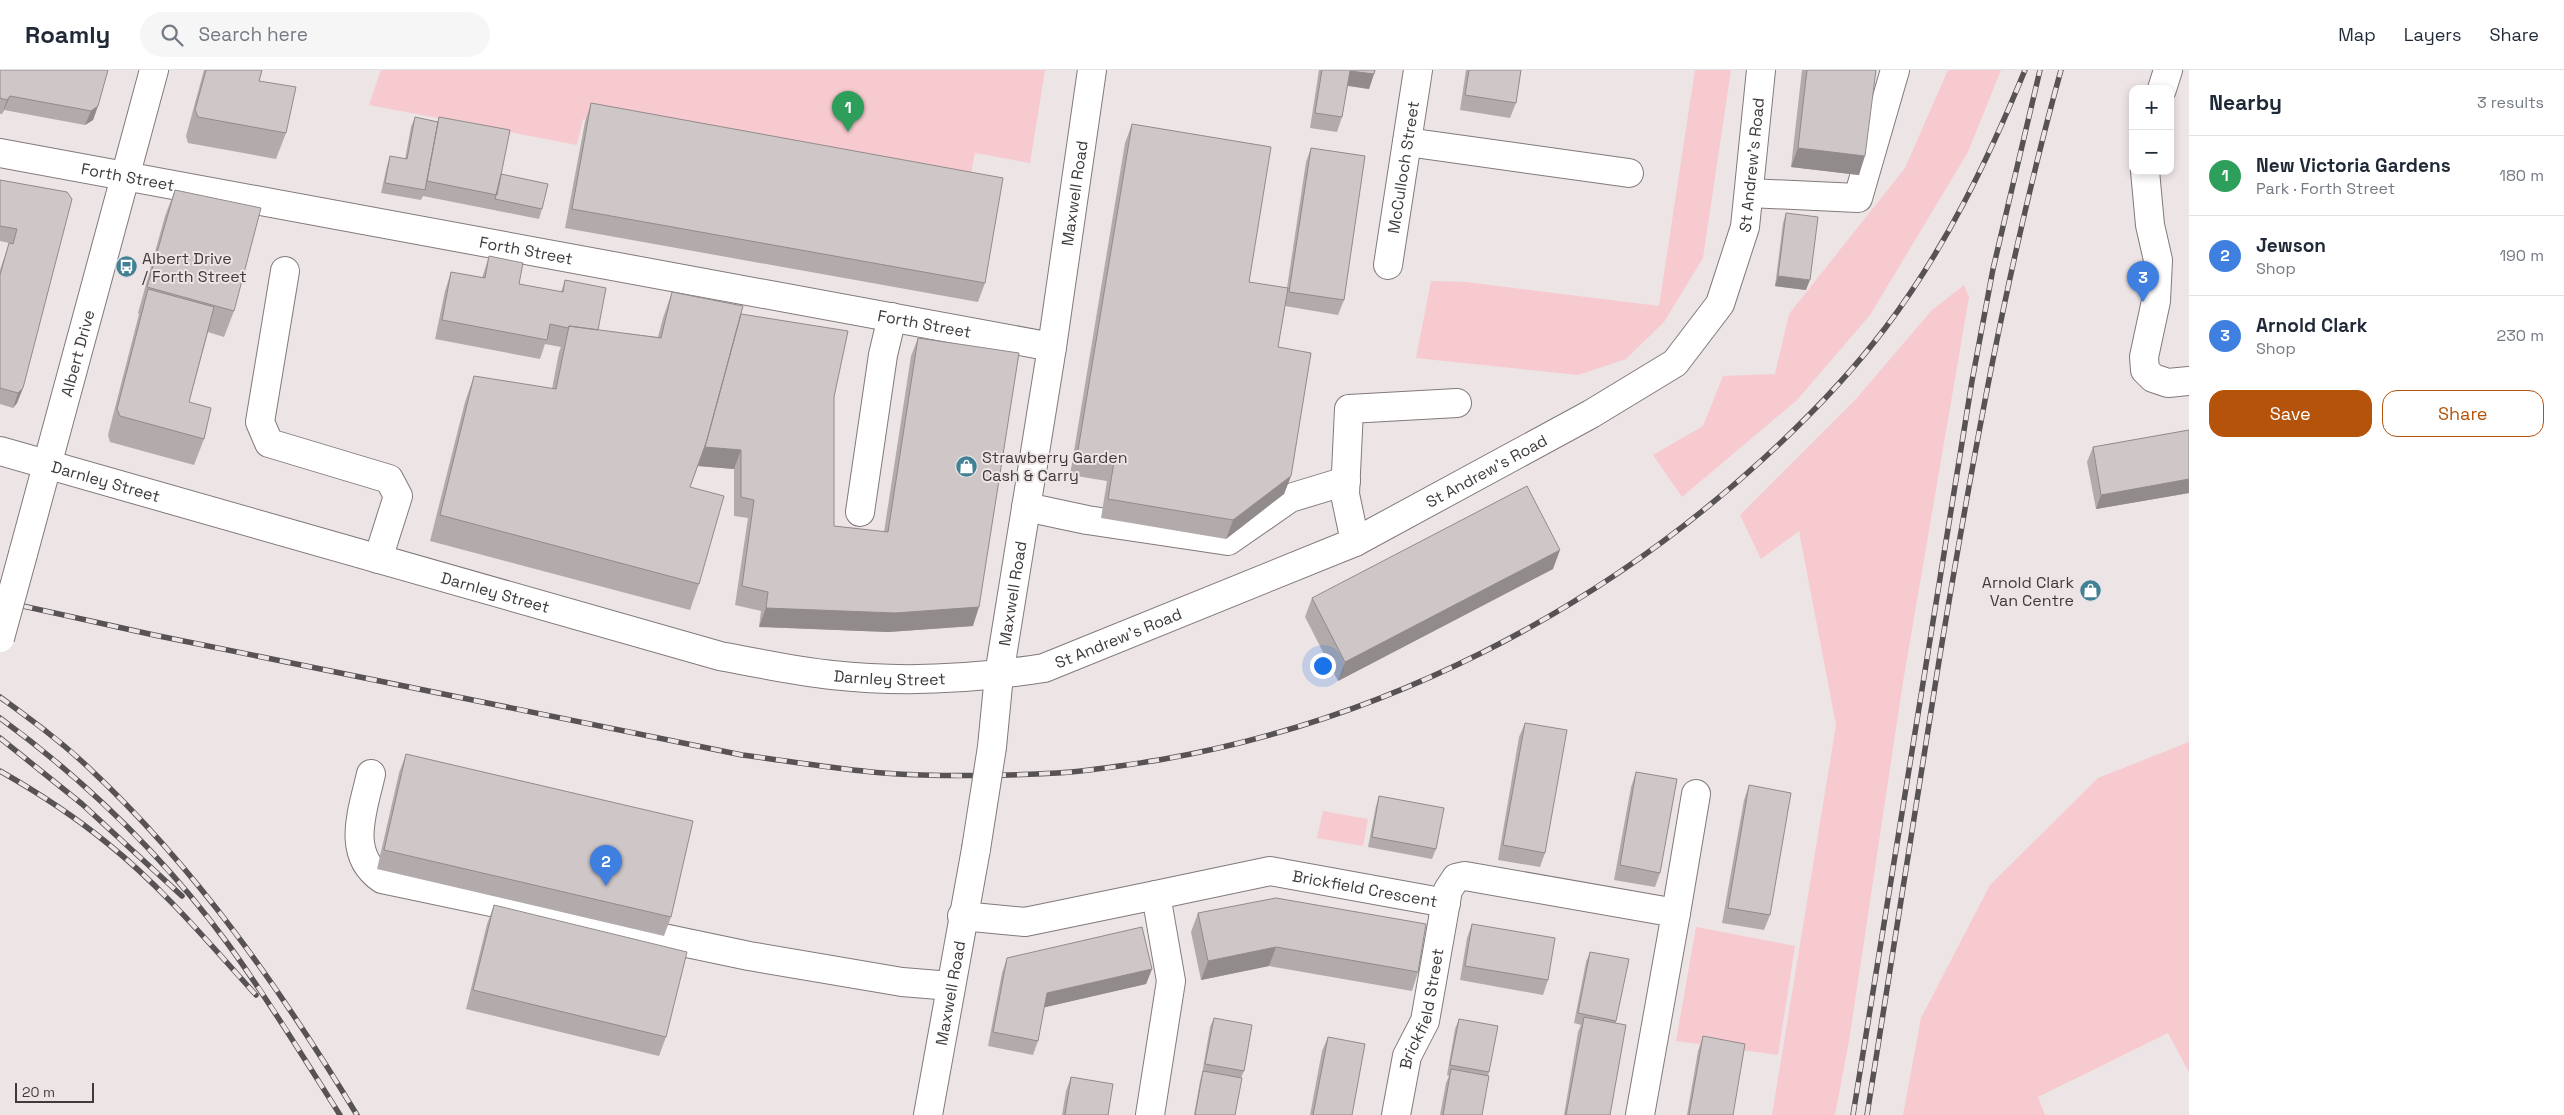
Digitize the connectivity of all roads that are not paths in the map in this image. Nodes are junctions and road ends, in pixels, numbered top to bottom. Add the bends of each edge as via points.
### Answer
1 (154, 70) edge
2 (1092, 70) edge
3 (1418, 70) edge
4 (1761, 70) edge
5 (1895, 70) edge
6 (2168, 70) edge
7 (2163, 85) edge
8 (1407, 142) junction
9 (0, 153) edge
10 (1629, 172) dead end
11 (2145, 175) edge
12 (126, 176) junction
13 (1748, 193) junction
14 (1388, 265) dead end
15 (285, 271) dead end
16 (892, 317) junction
17 (1052, 346) junction
18 (2189, 381) edge
19 (1457, 403) dead end
20 (0, 451) edge
21 (48, 465) junction
22 (1346, 481) junction
23 (1026, 507) junction
24 (860, 512) dead end
25 (1354, 542) junction
26 (378, 559) junction
27 (0, 638) edge
28 (999, 676) junction
29 (371, 774) dead end
30 (1696, 794) dead end
31 (1156, 895) junction
32 (1446, 903) junction
33 (1676, 913) junction
34 (962, 916) junction
35 (951, 986) junction
36 (928, 1115) edge
37 (1150, 1115) edge
38 (1396, 1115) edge
39 (1640, 1115) edge

1 - 12 street, Albert Drive
2 - 17 street, Maxwell Road
3 - 8 street, McCulloch Street
4 - 13 street, St Andrew's Road
5 - 13 street via 1858,198
6 - 7 street
8 - 10 street
8 - 14 street, McCulloch Street
9 - 12 street, Forth Street
11 - 18 street via 2150,225 2158,260 2156,301 2144,357 2145,370 2153,378 2168,383
12 - 16 street, Forth Street
12 - 21 street, Albert Drive
13 - 25 street, St Andrew's Road via 1745,227 1720,304 1675,363 1591,414
15 - 26 street via 260,422 269,443 389,479 398,496
16 - 17 street, Forth Street
16 - 24 street via 883,355
17 - 23 street, Maxwell Road
19 - 22 street via 1349,409
20 - 21 street, Darnley Street
21 - 26 street, Darnley Street
21 - 27 street, Albert Drive, bridge
22 - 23 street via 1290,498 1228,541 1087,520
22 - 25 street via 1345,494
23 - 28 street, Maxwell Road
25 - 28 street, St Andrew's Road via 1044,668
26 - 28 street, Darnley Street via 720,656 832,675 918,680
28 - 34 street, Maxwell Road, bridge via 992,747
29 - 35 street via 359,829 359,846 371,872 382,879 749,956 902,982
30 - 33 street
31 - 32 street, Brickfield Crescent via 1270,871
31 - 34 street, Brickfield Crescent via 1025,922
31 - 37 street via 1171,981
32 - 33 street, Brickfield Crescent via 1452,883 1456,878 1465,876
32 - 38 street, Brickfield Street via 1425,1021 1408,1056
33 - 39 street
34 - 35 street, Maxwell Road
35 - 36 street, Maxwell Road

